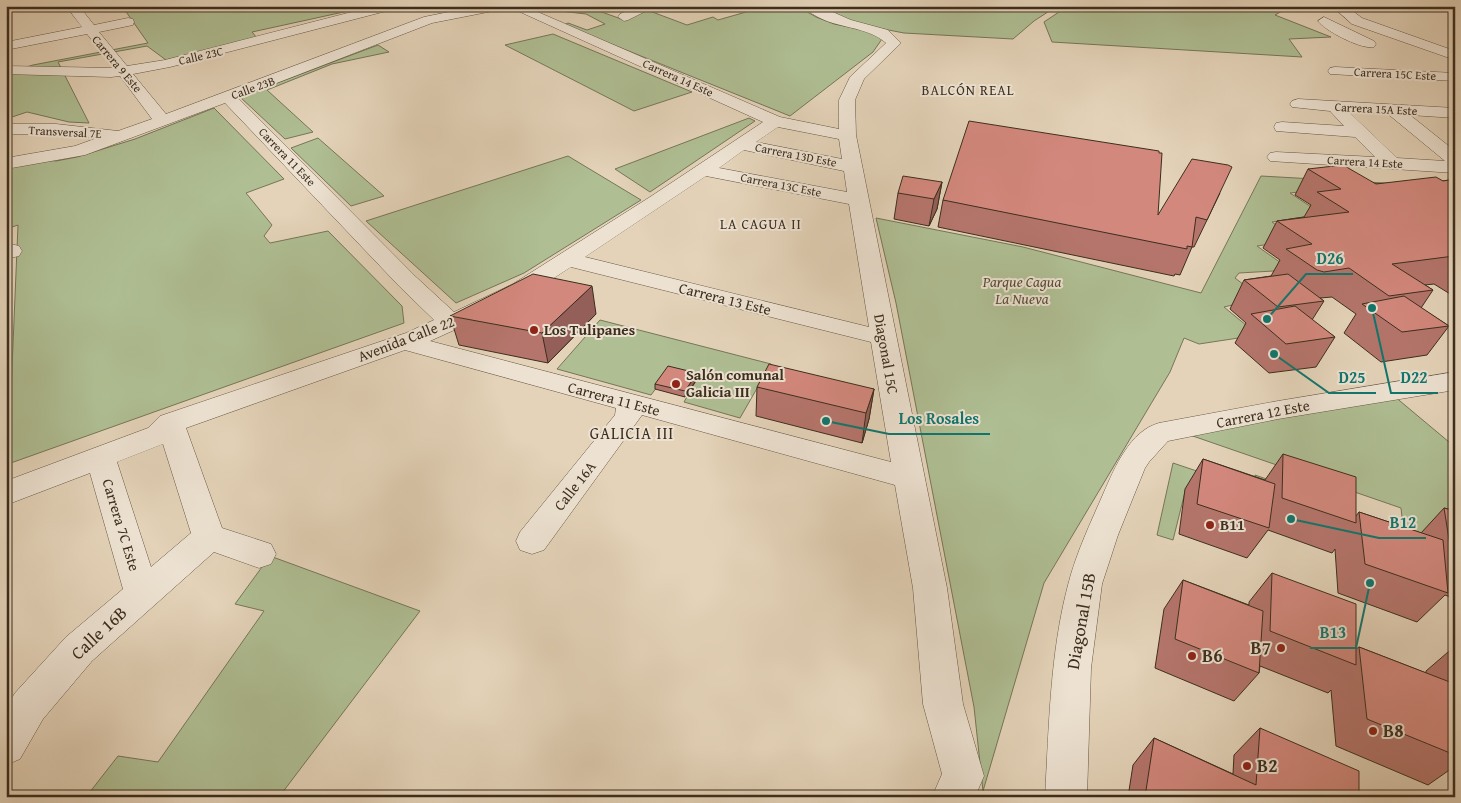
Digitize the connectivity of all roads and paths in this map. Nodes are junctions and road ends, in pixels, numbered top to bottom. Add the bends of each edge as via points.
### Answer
1 (72, 6) edge
2 (390, 6) edge
3 (498, 6) edge
4 (513, 6) edge
5 (810, 6) edge
6 (1338, 6) edge
7 (646, 7) edge
8 (624, 17) dead end
9 (1352, 17) junction
10 (128, 22) dead end
11 (307, 29) junction
12 (89, 30) junction
13 (1372, 46) dead end
14 (8, 47) edge
15 (221, 51) junction
16 (345, 53) junction
17 (1455, 56) edge
18 (235, 62) dead end
19 (6, 70) edge
20 (124, 71) junction
21 (249, 73) dead end
22 (1400, 74) junction
23 (1455, 77) edge
24 (263, 84) junction
25 (228, 97) junction
26 (1298, 104) dead end
27 (1335, 107) junction
28 (1387, 110) junction
29 (1451, 113) edge
30 (163, 121) junction
31 (775, 121) junction
32 (1282, 127) dead end
33 (6, 130) edge
34 (1361, 132) junction
35 (847, 135) junction
36 (123, 136) junction
37 (739, 144) junction
38 (1276, 156) dead end
39 (1455, 160) edge
40 (1391, 163) junction
41 (6, 164) edge
42 (854, 167) junction
43 (1455, 167) edge
44 (702, 170) junction
45 (860, 200) junction
46 (567, 259) junction
47 (451, 323) junction
48 (884, 338) junction
49 (405, 342) junction
50 (1455, 380) edge
51 (632, 403) junction
52 (170, 423) junction
53 (1160, 433) joint
54 (100, 456) junction
55 (910, 478) junction
56 (6, 493) edge
57 (209, 537) junction
58 (532, 542) dead end
59 (259, 554) dead end
60 (142, 594) junction
61 (6, 745) edge
62 (953, 797) edge
63 (1066, 797) edge

1 - 12 street, Carrera 9 Este
2 - 11 street, Calle 23C
3 - 16 street, Calle 23B via 429,20
4 - 31 street, Carrera 14 Este
5 - 35 street, Diagonal 15C via 846,24 883,33 894,43 856,77 847,100
6 - 9 street
7 - 8 street
9 - 13 street via 1324,21
9 - 17 street
10 - 12 street
11 - 15 street, Calle 23C
11 - 16 street
12 - 14 street
12 - 20 street, Carrera 9 Este
15 - 18 street
15 - 20 street, Calle 23C
16 - 24 street, Calle 23B
19 - 20 street, Calle 23C
20 - 30 street, Carrera 9 Este
21 - 24 street
22 - 23 street, Carrera 15C Este
22 - 28 street, Carrera 15C Este via 1335,71
22 - 29 street
24 - 25 street, Calle 23B
25 - 30 street, Calle 23B
25 - 47 street, Carrera 11 Este
26 - 27 street, Carrera 15A Este
27 - 28 street, Carrera 15A Este
27 - 34 street
28 - 29 street, Carrera 15A Este
28 - 39 street
30 - 36 street, Calle 23B
31 - 35 street, Carrera 14 Este
31 - 37 street, Avenida Calle 22
32 - 34 street
33 - 36 street, Transversal 7E via 56,128
34 - 40 street
35 - 42 street, Diagonal 15C
36 - 41 street, Calle 23B via 79,151
37 - 42 street, Carrera 13D Este
37 - 44 street, Avenida Calle 22
38 - 40 street, Carrera 14 Este
40 - 43 street, Carrera 14 Este
42 - 45 street, Diagonal 15C
44 - 45 street, Carrera 13C Este
44 - 46 street, Avenida Calle 22
45 - 48 street, Diagonal 15C
46 - 47 street, Avenida Calle 22 via 521,289
46 - 48 street, Carrera 13 Este
47 - 49 street, Avenida Calle 22
48 - 55 street, Diagonal 15C
49 - 51 street, Carrera 11 Este
49 - 52 street, Avenida Calle 22
50 - 53 street, Carrera 12 Este
51 - 55 street, Carrera 11 Este
51 - 58 street, Calle 16A via 628,416
52 - 54 street, Avenida Calle 22 via 158,435
52 - 57 street
53 - 63 street, Diagonal 15B via 1131,465 1084,584 1072,668
54 - 56 street, Avenida Calle 22
54 - 60 street, Carrera 7C Este
55 - 62 street, Diagonal 15C via 930,588 943,704 963,776
57 - 59 street
57 - 60 street, Calle 16B
60 - 61 street, Calle 16B via 79,649 29,706

